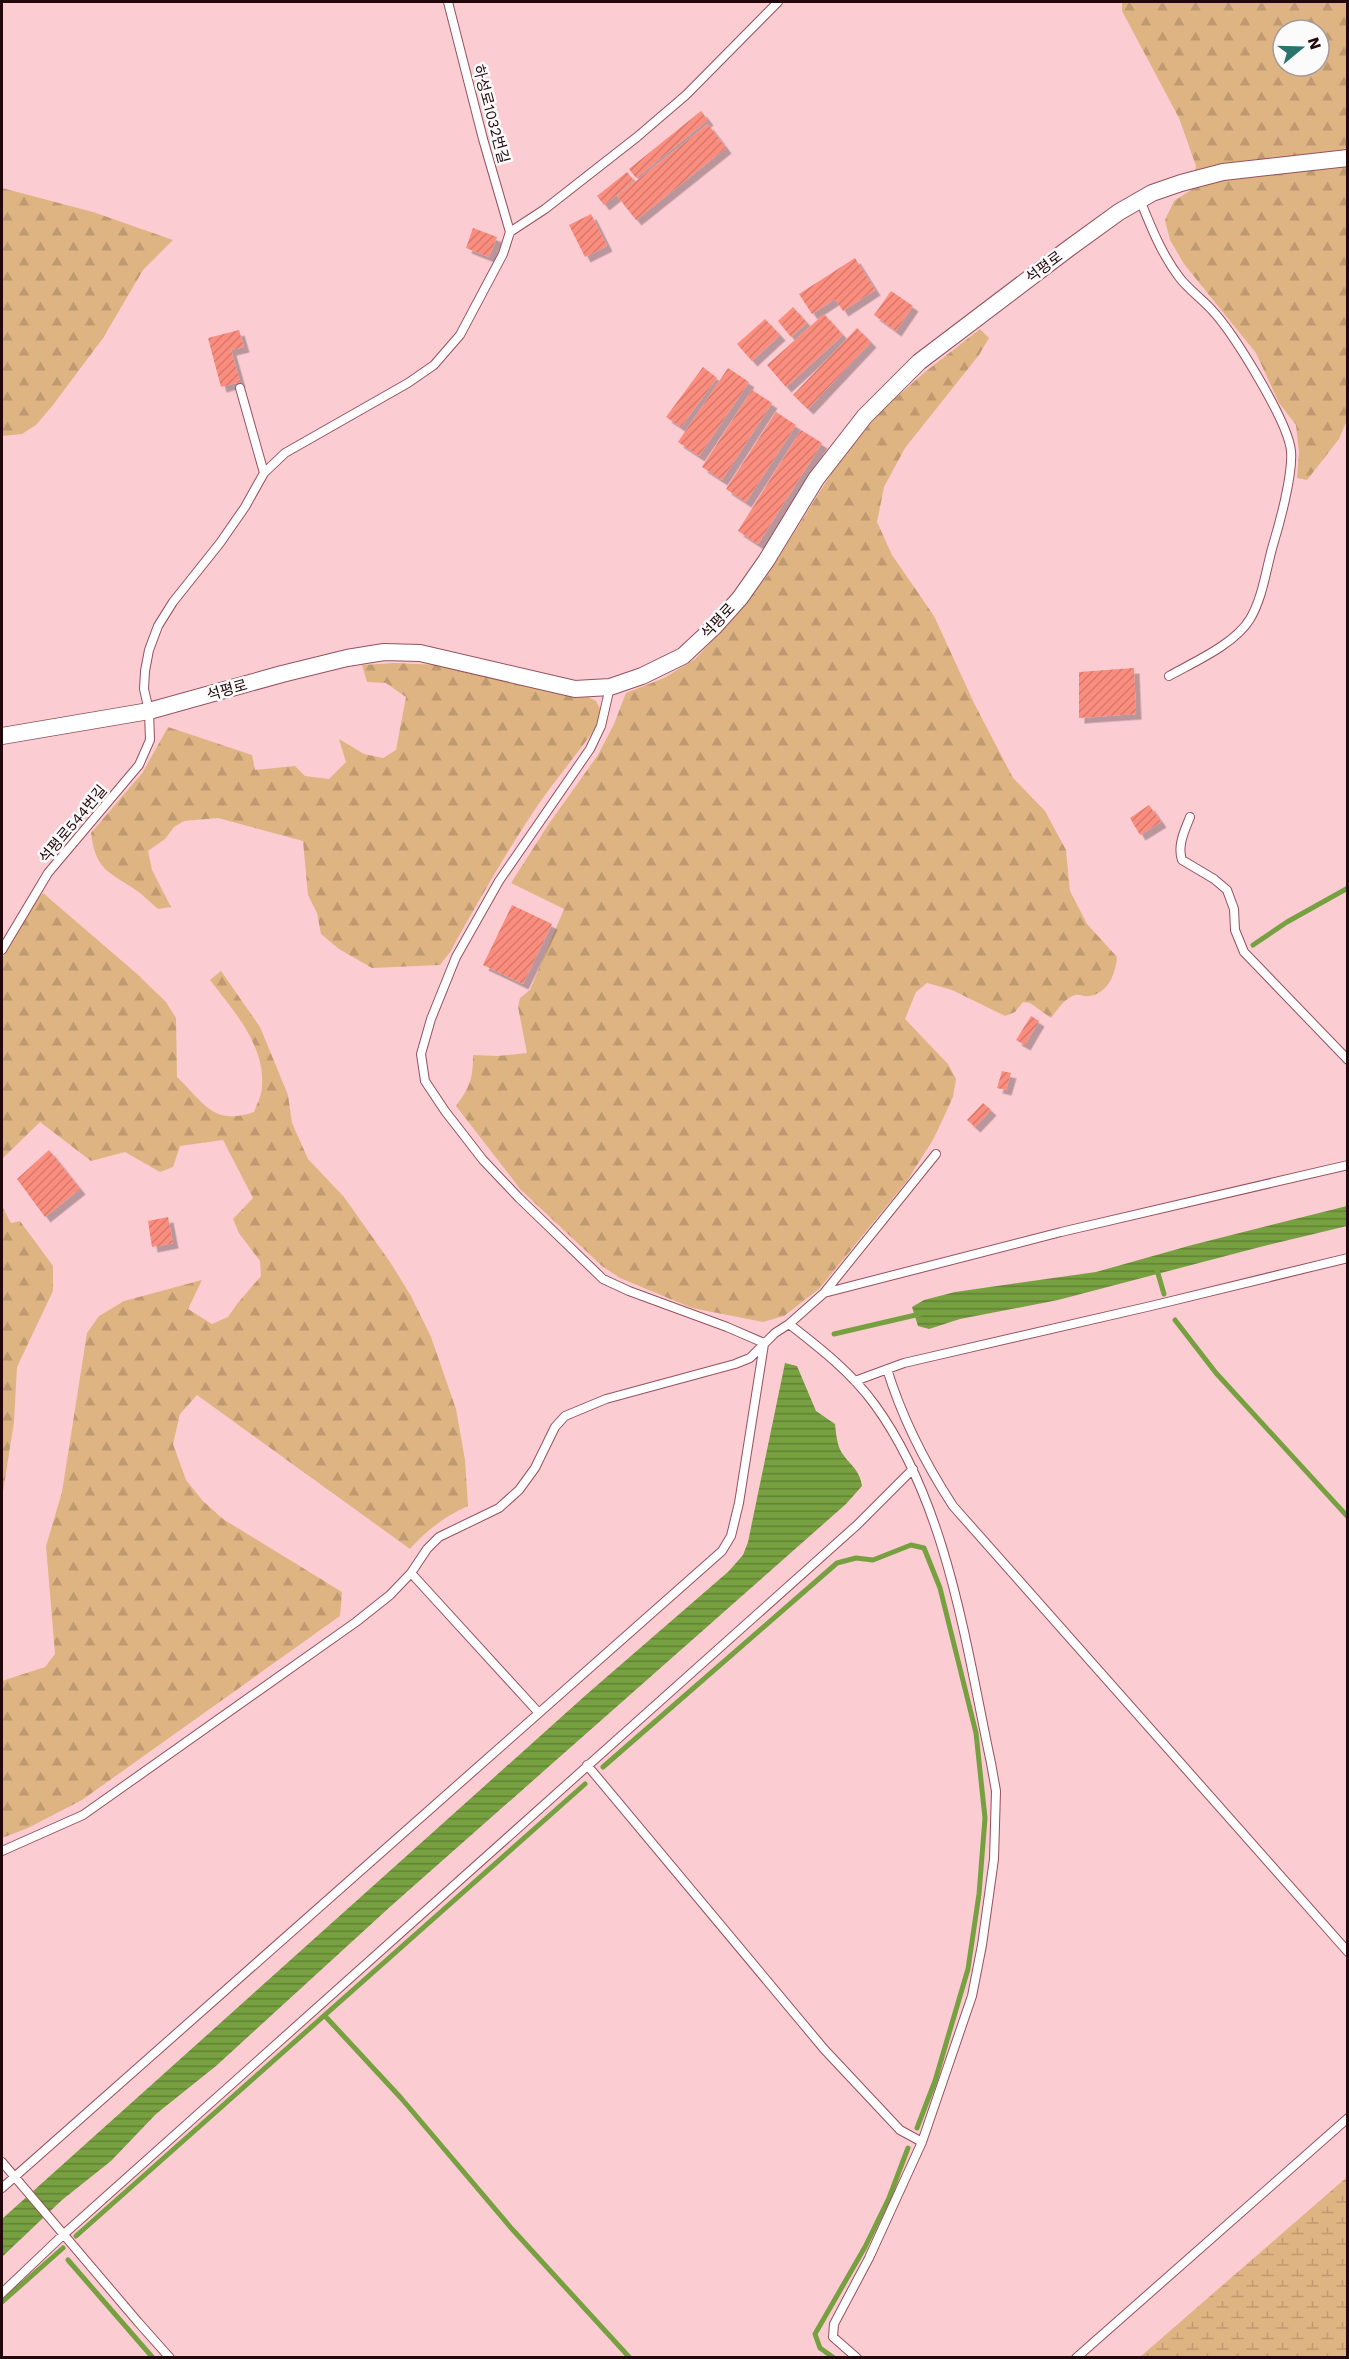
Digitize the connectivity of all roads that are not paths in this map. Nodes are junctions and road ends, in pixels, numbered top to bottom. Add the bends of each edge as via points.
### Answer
1 (448, 2) edge
2 (778, 2) edge
3 (1347, 158) edge
4 (1140, 200) junction
5 (510, 232) junction
6 (240, 388) dead end
7 (264, 473) junction
8 (1169, 676) dead end
9 (610, 687) junction
10 (149, 711) junction
11 (2, 736) edge
12 (1190, 817) dead end
13 (2, 950) edge
14 (1347, 1060) edge
15 (936, 1154) dead end
16 (1347, 1165) edge
17 (1347, 1258) edge
18 (824, 1293) junction
19 (789, 1324) junction
20 (764, 1343) junction
21 (887, 1369) junction
22 (855, 1381) junction
23 (913, 1469) junction
24 (411, 1573) junction
25 (538, 1712) junction
26 (587, 1766) junction
27 (2, 1851) edge
28 (1347, 1952) edge
29 (1347, 2118) edge
30 (922, 2142) junction
31 (2, 2162) edge
32 (15, 2176) junction
33 (2, 2188) edge
34 (64, 2234) junction
35 (2, 2293) edge
36 (170, 2358) edge
37 (857, 2358) edge
38 (1076, 2358) edge

1 - 5 lane, 하성로1032번길
2 - 5 lane via 669,109 578,184
3 - 4 street, 석평로 via 1223,172 1181,183
4 - 8 lane via 1162,253 1181,279 1213,310 1279,414 1291,452 1278,529 1250,620 1235,636
4 - 9 street, 석평로 via 1068,249 919,362 838,448 766,561 714,627 683,656
5 - 7 lane via 503,254 460,335 434,365 285,453
6 - 7 lane
7 - 10 lane via 245,507 158,626 145,671
9 - 10 street, 석평로 via 575,689 420,653 384,652 282,674
9 - 20 lane via 602,726 590,750 499,881 456,957 421,1054 425,1081 483,1160 603,1279
10 - 11 street, 석평로
10 - 13 lane, 석평로544번길 via 150,740 139,765 48,873
12 - 14 lane via 1181,841 1182,860 1227,890 1244,952
15 - 18 lane
16 - 18 lane
17 - 21 lane
18 - 19 lane
19 - 20 lane
19 - 22 lane
20 - 24 lane via 750,1358 735,1364 606,1399 565,1416 519,1490 499,1508 439,1536
20 - 25 lane via 748,1456 731,1536 722,1551
21 - 22 lane
21 - 28 lane via 920,1450 953,1506
22 - 23 lane via 874,1404
23 - 26 lane via 857,1525
23 - 30 lane via 952,1586 996,1791 994,1858 972,1996
24 - 25 lane
24 - 27 lane via 348,1628 82,1815
25 - 32 lane
26 - 30 lane via 824,2049 900,2130
26 - 34 lane
29 - 38 lane
30 - 37 lane via 870,2258 834,2324 833,2337
31 - 32 lane
32 - 33 lane
32 - 34 lane
34 - 35 lane
34 - 36 lane

